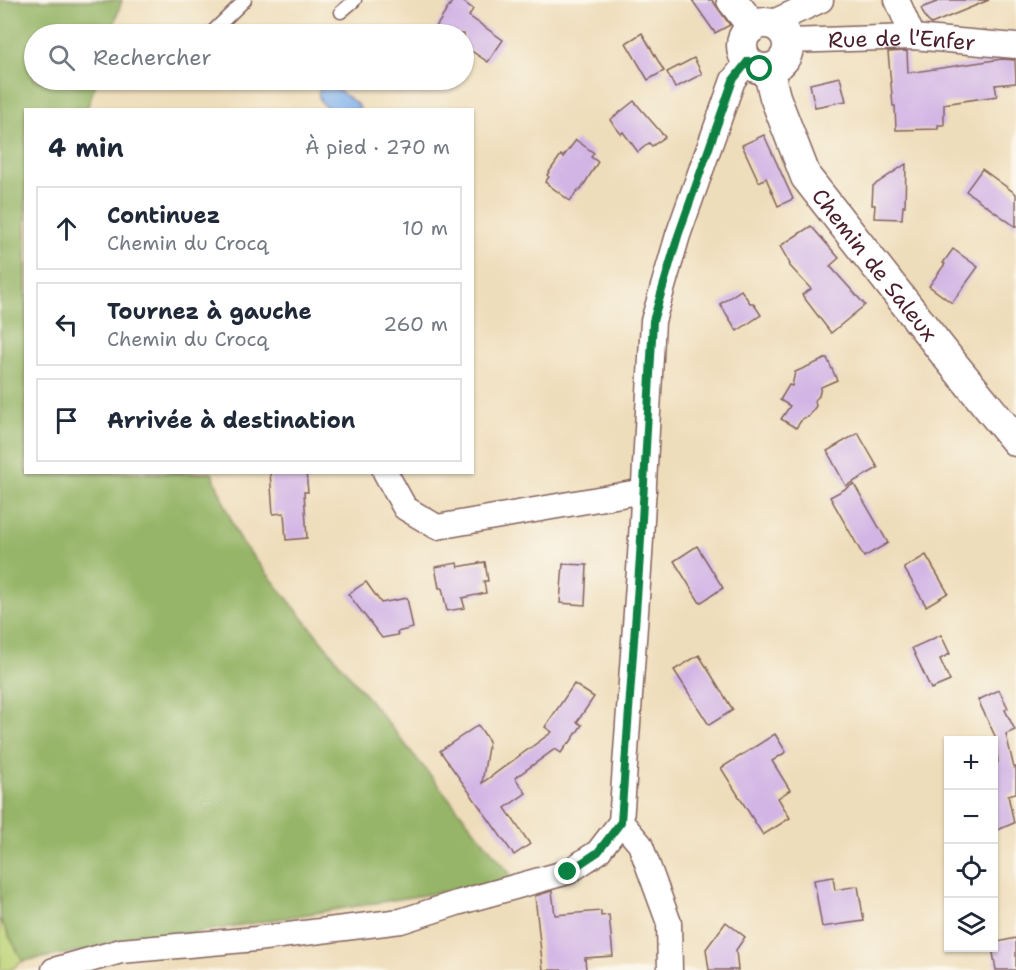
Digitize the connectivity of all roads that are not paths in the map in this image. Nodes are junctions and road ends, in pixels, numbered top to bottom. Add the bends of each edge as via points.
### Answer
1 (245, 0) edge
2 (355, 0) edge
3 (732, 0) edge
4 (820, 0) edge
5 (897, 0) edge
6 (341, 12) dead end
7 (220, 24) edge
8 (770, 31) junction
9 (913, 37) junction
10 (1016, 46) edge
11 (758, 65) junction
12 (1016, 441) edge
13 (386, 474) edge
14 (644, 491) junction
15 (621, 822) junction
16 (54, 970) edge
17 (670, 970) edge

1 - 7 lane
2 - 6 lane
3 - 8 street
4 - 8 street
5 - 9 street
8 - 9 street, Rue de l'Enfer
8 - 11 street via 748,31 742,43 744,56
8 - 11 street via 788,49 786,56 775,67
9 - 10 street, Rue de l'Enfer
11 - 12 street, Chemin de Saleux via 776,97 806,177
11 - 14 street via 733,80 678,236 653,321
13 - 14 street via 405,508 437,527
14 - 15 street
15 - 16 street via 598,852 568,872 401,921 121,951
15 - 17 street via 640,844 669,923

